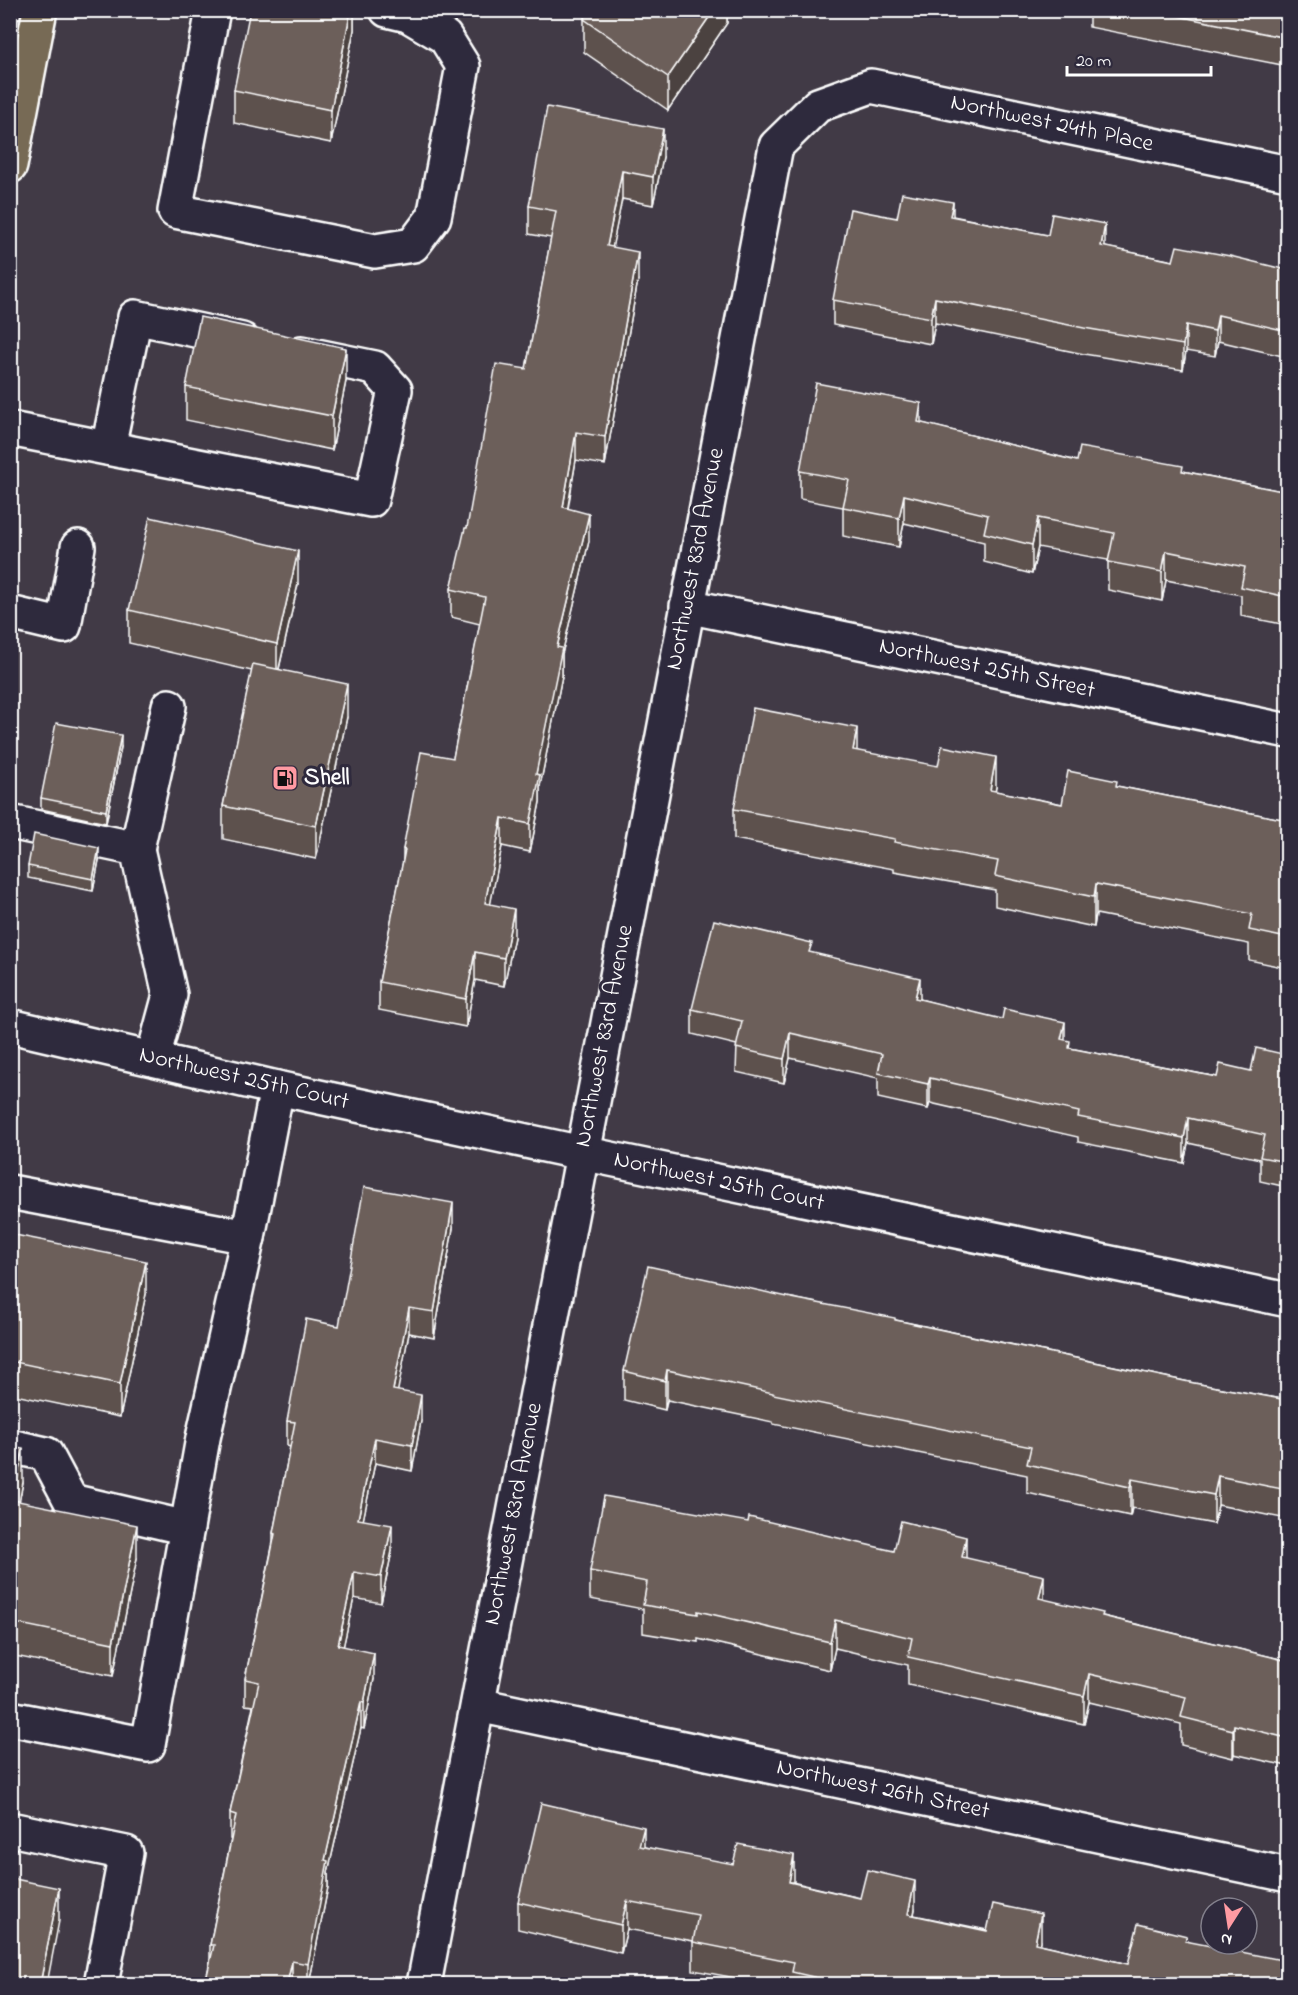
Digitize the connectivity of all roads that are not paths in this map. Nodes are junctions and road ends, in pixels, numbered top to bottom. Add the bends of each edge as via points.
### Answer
1 (39, 10) edge
2 (213, 10) edge
3 (387, 10) edge
4 (818, 105) joint
5 (10, 166) edge
6 (1287, 173) edge
7 (10, 429) edge
8 (108, 448) junction
9 (78, 547) dead end
10 (687, 606) junction
11 (10, 613) edge
12 (169, 706) dead end
13 (1287, 731) edge
14 (10, 822) edge
15 (137, 849) junction
16 (10, 1026) edge
17 (153, 1058) junction
18 (277, 1088) junction
19 (582, 1154) junction
20 (10, 1192) edge
21 (248, 1237) junction
22 (1287, 1300) edge
23 (10, 1446) edge
24 (187, 1528) junction
25 (478, 1705) junction
26 (10, 1718) edge
27 (10, 1829) edge
28 (1287, 1875) edge
29 (101, 1984) edge
30 (424, 1984) edge

1 - 5 main road
2 - 3 street via 175,211 375,251 412,245 434,217 463,66 445,37 408,15
4 - 6 street, Northwest 24th Place via 871,86
4 - 10 street, Northwest 83rd Avenue via 776,146
7 - 8 street
8 - 8 street via 135,317 375,368 395,390 371,500
9 - 11 street via 64,626
10 - 13 street, Northwest 25th Street
10 - 19 street, Northwest 83rd Avenue
12 - 15 street
14 - 15 street
15 - 17 street via 170,995
16 - 17 street, Northwest 25th Court
17 - 18 street, Northwest 25th Court
18 - 19 street, Northwest 25th Court
18 - 21 street
19 - 22 street, Northwest 25th Court
19 - 25 street, Northwest 83rd Avenue
20 - 21 street
21 - 24 street
23 - 24 street via 46,1454 71,1501
24 - 26 street via 148,1745
25 - 28 street, Northwest 26th Street
25 - 30 street, Northwest 83rd Avenue
27 - 29 street via 126,1852

